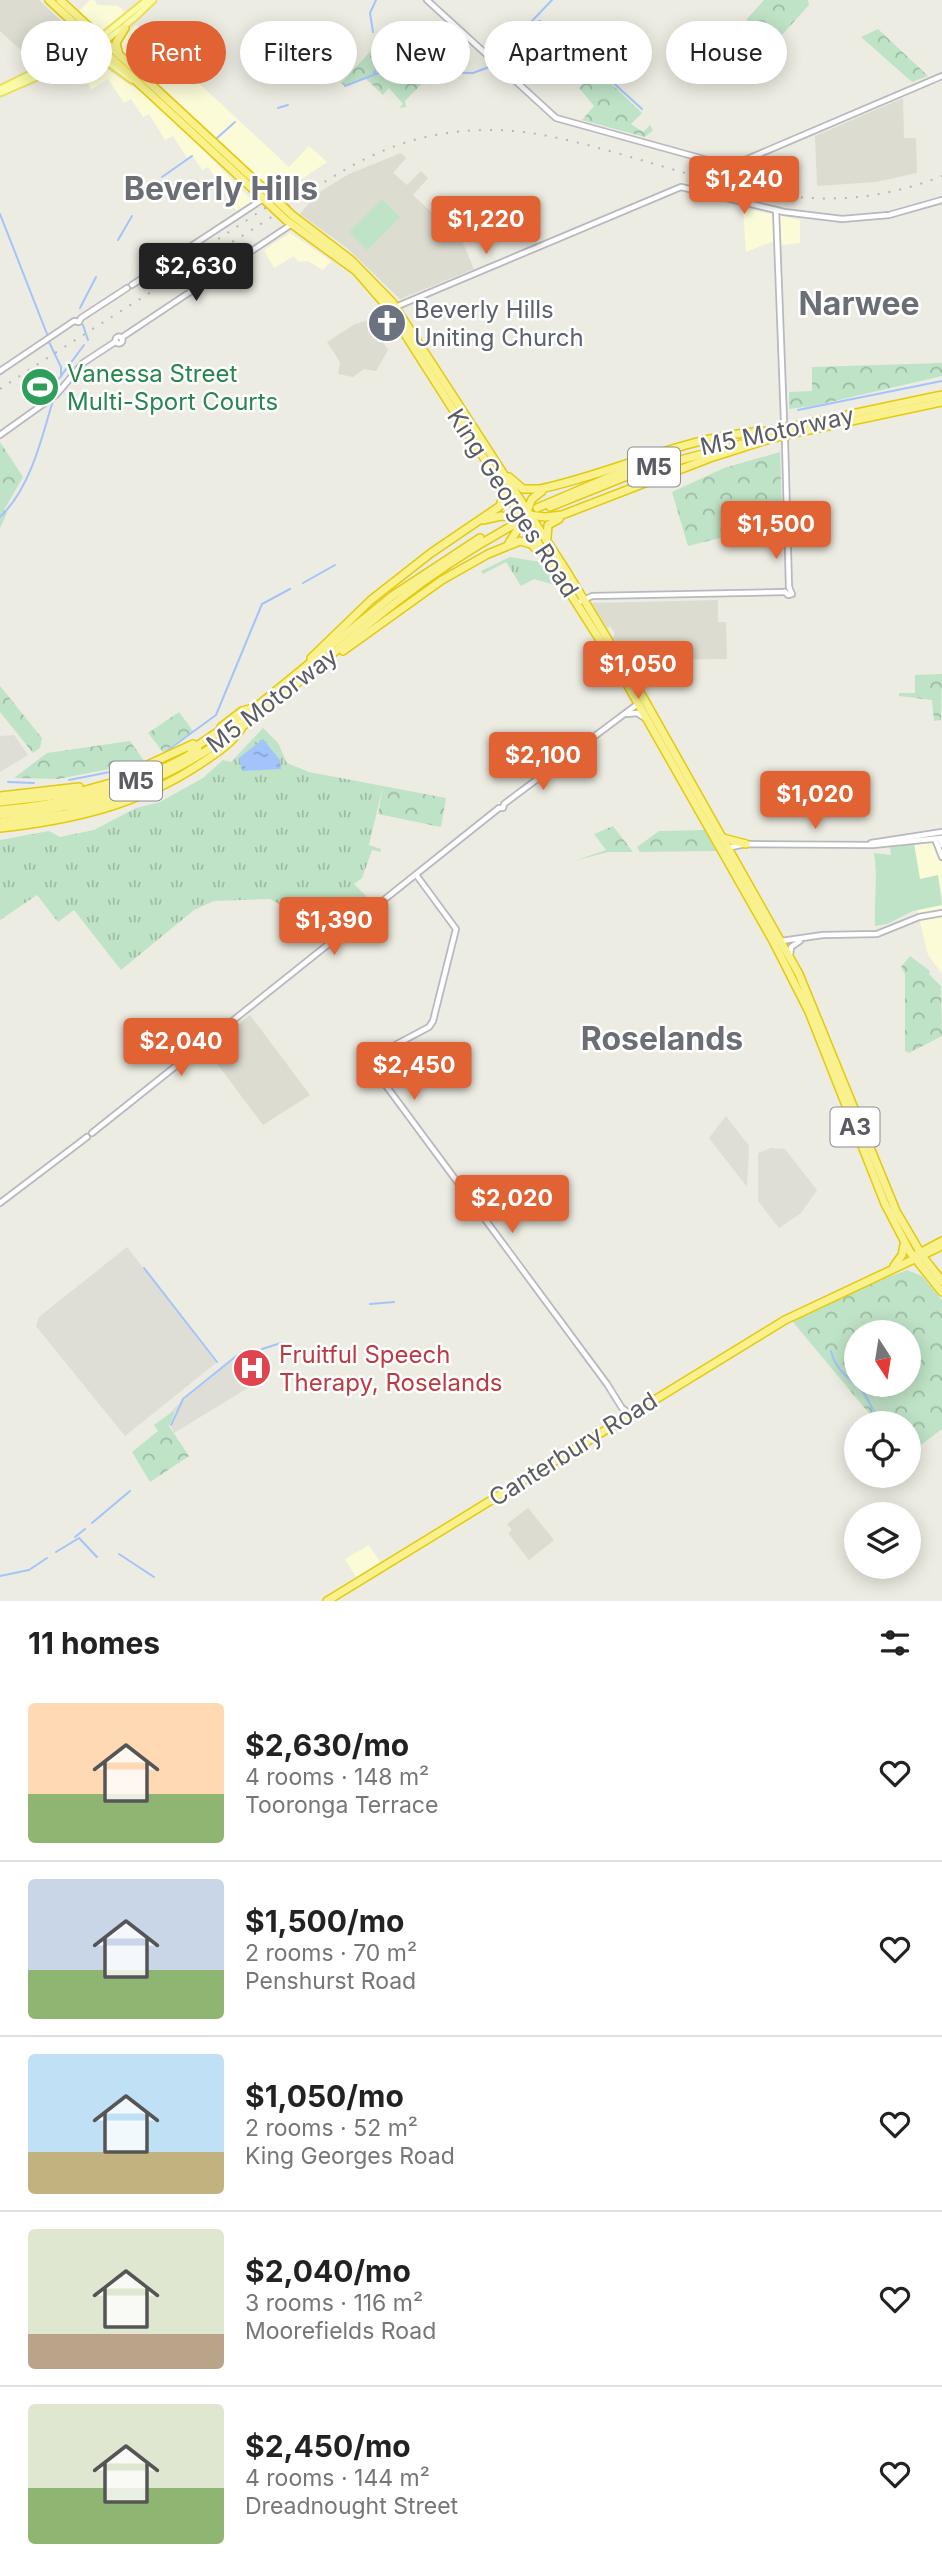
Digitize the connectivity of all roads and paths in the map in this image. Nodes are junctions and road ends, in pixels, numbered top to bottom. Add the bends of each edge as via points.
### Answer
1 (49, 0) edge
2 (60, 0) edge
3 (147, 0) edge
4 (153, 0) edge
5 (427, 0) edge
6 (74, 21) edge
7 (80, 21) edge
8 (125, 28) junction
9 (112, 32) edge
10 (112, 36) edge
11 (112, 51) edge
12 (112, 55) edge
13 (119, 55) junction
14 (112, 65) edge
15 (942, 76) edge
16 (21, 81) edge
17 (21, 82) edge
18 (143, 87) junction
19 (0, 91) edge
20 (726, 168) junction
21 (713, 195) junction
22 (269, 199) junction
23 (942, 200) edge
24 (776, 210) junction
25 (292, 220) junction
26 (393, 308) junction
27 (0, 371) edge
28 (942, 395) edge
29 (942, 402) edge
30 (784, 421) dead end
31 (795, 430) junction
32 (0, 435) edge
33 (773, 435) junction
34 (785, 441) dead end
35 (485, 446) junction
36 (493, 459) junction
37 (548, 488) junction
38 (504, 492) junction
39 (602, 501) junction
40 (538, 510) dead end
41 (523, 518) junction
42 (476, 523) junction
43 (548, 542) junction
44 (506, 546) junction
45 (570, 592) junction
46 (580, 601) junction
47 (308, 663) junction
48 (321, 665) junction
49 (641, 701) junction
50 (253, 708) junction
51 (623, 715) junction
52 (647, 719) junction
53 (241, 728) junction
54 (0, 796) edge
55 (0, 802) edge
56 (0, 812) edge
57 (0, 822) edge
58 (0, 828) edge
59 (722, 837) junction
60 (939, 838) edge
61 (750, 844) junction
62 (726, 851) junction
63 (942, 857) edge
64 (417, 876) junction
65 (942, 913) edge
66 (804, 939) junction
67 (777, 941) junction
68 (790, 957) junction
69 (0, 1203) edge
70 (902, 1222) junction
71 (904, 1241) junction
72 (940, 1245) edge
73 (918, 1256) junction
74 (898, 1266) junction
75 (932, 1275) junction
76 (942, 1281) edge
77 (942, 1292) edge
78 (627, 1416) junction
79 (327, 1601) edge

1 - 6 highway, King Georges Road / A3
2 - 7 highway, King Georges Road / A3
3 - 9 main road
4 - 8 main road
5 - 20 street via 560,120
8 - 10 main road
8 - 13 highway via 116,43
11 - 13 highway, King Georges Road / A3
12 - 18 highway, King Georges Road / A3
13 - 22 highway, King Georges Road / A3
14 - 18 main road
15 - 20 street
16 - 19 main road
17 - 19 main road
18 - 22 highway, King Georges Road / A3
20 - 21 street via 719,173
21 - 24 street
21 - 26 street via 684,187 674,190
22 - 25 highway, King Georges Road / A3, bridge
22 - 27 street via 81,318 75,316
23 - 24 street via 899,213 850,219
24 - 30 street
25 - 26 highway, King Georges Road / A3 via 351,260
25 - 32 street via 121,338 121,343 115,342 80,365 58,393
26 - 35 highway, King Georges Road / A3
26 - 38 highway, King Georges Road / A3
28 - 31 highway, M5 Motorway / M5
29 - 31 highway, M5 Motorway / M5
31 - 33 highway, M5 Motorway / M5, bridge
33 - 37 highway, M5 via 754,431 712,440
33 - 39 highway
33 - 40 highway, M5 Motorway / M5 via 659,465
34 - 46 street via 787,589 592,596
35 - 36 highway, King Georges Road / A3
35 - 41 highway
36 - 37 highway via 517,486
36 - 41 highway, King Georges Road / A3
37 - 41 highway via 532,499
38 - 41 highway, King Georges Road / A3
38 - 42 highway via 500,506
39 - 41 highway via 551,517
39 - 43 highway via 548,525
41 - 42 highway via 501,516
41 - 43 highway, King Georges Road / A3 via 536,525
41 - 44 highway
41 - 45 highway, King Georges Road / A3
41 - 47 highway, M5 Motorway / M5 via 406,585
41 - 48 highway, M5 Motorway / M5 via 427,579
42 - 47 highway via 371,600 315,651
43 - 46 highway, King Georges Road / A3
44 - 45 highway via 520,541 531,544
44 - 48 highway via 455,572
45 - 46 highway, King Georges Road / A3
46 - 49 highway, King Georges Road / A3
47 - 50 highway, M5 Motorway / M5
48 - 53 highway, M5 Motorway / M5
49 - 51 street
49 - 52 highway, King Georges Road / A3
49 - 59 highway, King Georges Road / A3
50 - 54 highway via 183,750 124,776 73,789
50 - 55 highway via 199,745 138,775 71,794
50 - 56 highway, M5 Motorway / M5 via 203,747 143,778 73,800
51 - 52 street via 637,713
51 - 64 street
52 - 62 highway, King Georges Road / A3
53 - 56 highway, M5 Motorway / M5 via 170,772 117,793 60,808
53 - 57 highway via 180,773 125,797 65,814
53 - 58 highway via 235,739 205,761 134,799 76,817
59 - 61 highway
59 - 62 highway, King Georges Road / A3
60 - 61 street
60 - 63 street
61 - 62 street
62 - 67 highway, King Georges Road / A3
64 - 69 street
64 - 78 street via 456,929 435,1016 429,1027 367,1060
65 - 66 street via 877,934
66 - 67 street
66 - 68 street via 793,945
67 - 68 highway, King Georges Road / A3
67 - 71 highway, King Georges Road / A3
68 - 70 highway, King Georges Road / A3
70 - 72 highway via 920,1242
70 - 73 highway, King Georges Road / A3
71 - 73 highway, King Georges Road / A3
71 - 74 highway
72 - 73 highway, Canterbury Road
72 - 75 highway
73 - 74 highway, Canterbury Road
73 - 75 highway, King Georges Road / A3
74 - 75 highway
74 - 78 highway, Canterbury Road via 841,1289
75 - 76 highway, King Georges Road / A3
75 - 77 highway, King Georges Road / A3
78 - 79 highway, Canterbury Road

